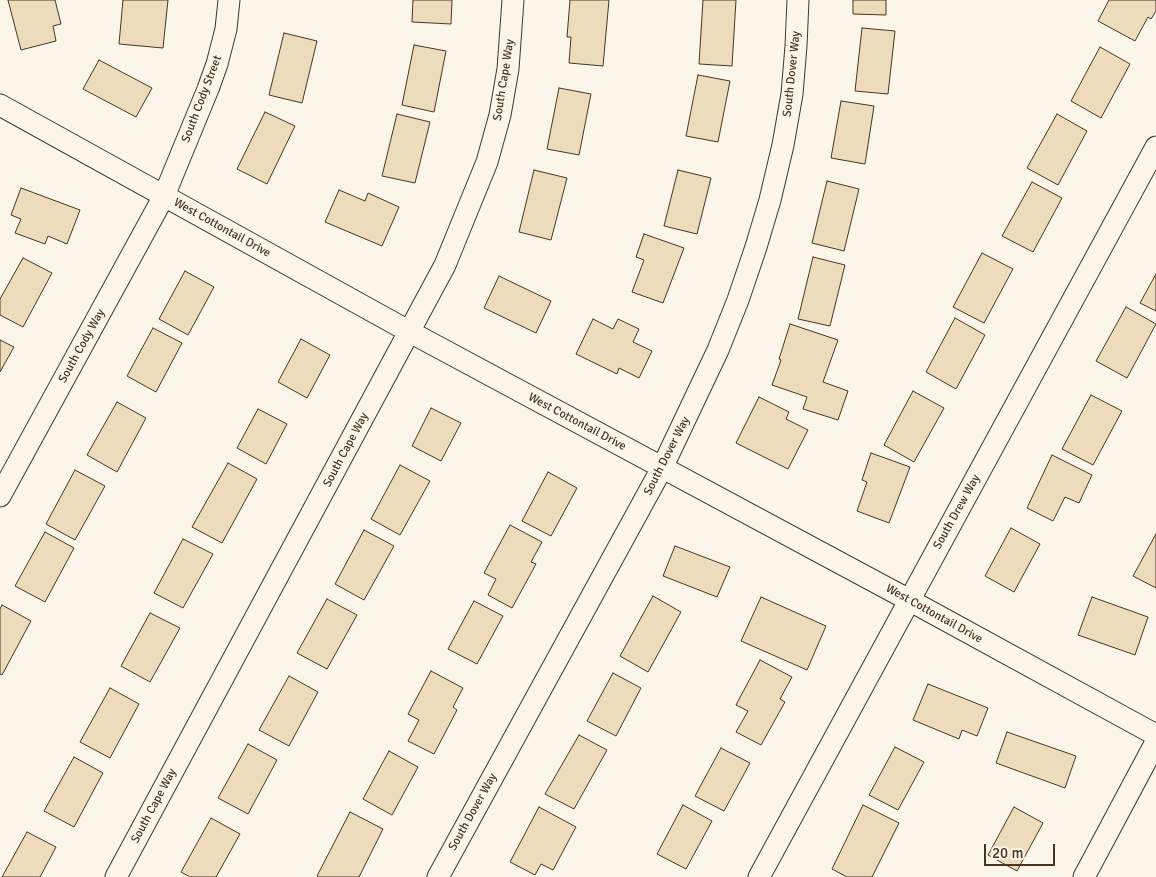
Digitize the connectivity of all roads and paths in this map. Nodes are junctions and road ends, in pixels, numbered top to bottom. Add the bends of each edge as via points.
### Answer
1 (229, 0) edge
2 (513, 0) edge
3 (798, 0) edge
4 (0, 105) edge
5 (1156, 147) edge
6 (164, 196) junction
7 (410, 332) junction
8 (662, 468) junction
9 (0, 496) edge
10 (909, 600) junction
11 (1156, 735) edge
12 (1156, 742) edge
13 (116, 877) edge
14 (438, 877) edge
15 (759, 877) edge
16 (1084, 877) edge

1 - 6 street, South Cody Street via 217,64
2 - 7 street, South Cape Way via 508,68 487,162 445,265
3 - 8 street, South Dover Way via 792,94 770,200 738,300 718,350
4 - 6 street, West Cottontail Drive
5 - 10 street, South Drew Way
6 - 7 street, West Cottontail Drive
6 - 9 street, South Cody Way
7 - 8 street, West Cottontail Drive
7 - 13 street, South Cape Way
8 - 10 street, West Cottontail Drive
8 - 14 street, South Dover Way
10 - 11 street, West Cottontail Drive
10 - 15 street, South Drew Way
12 - 16 street

